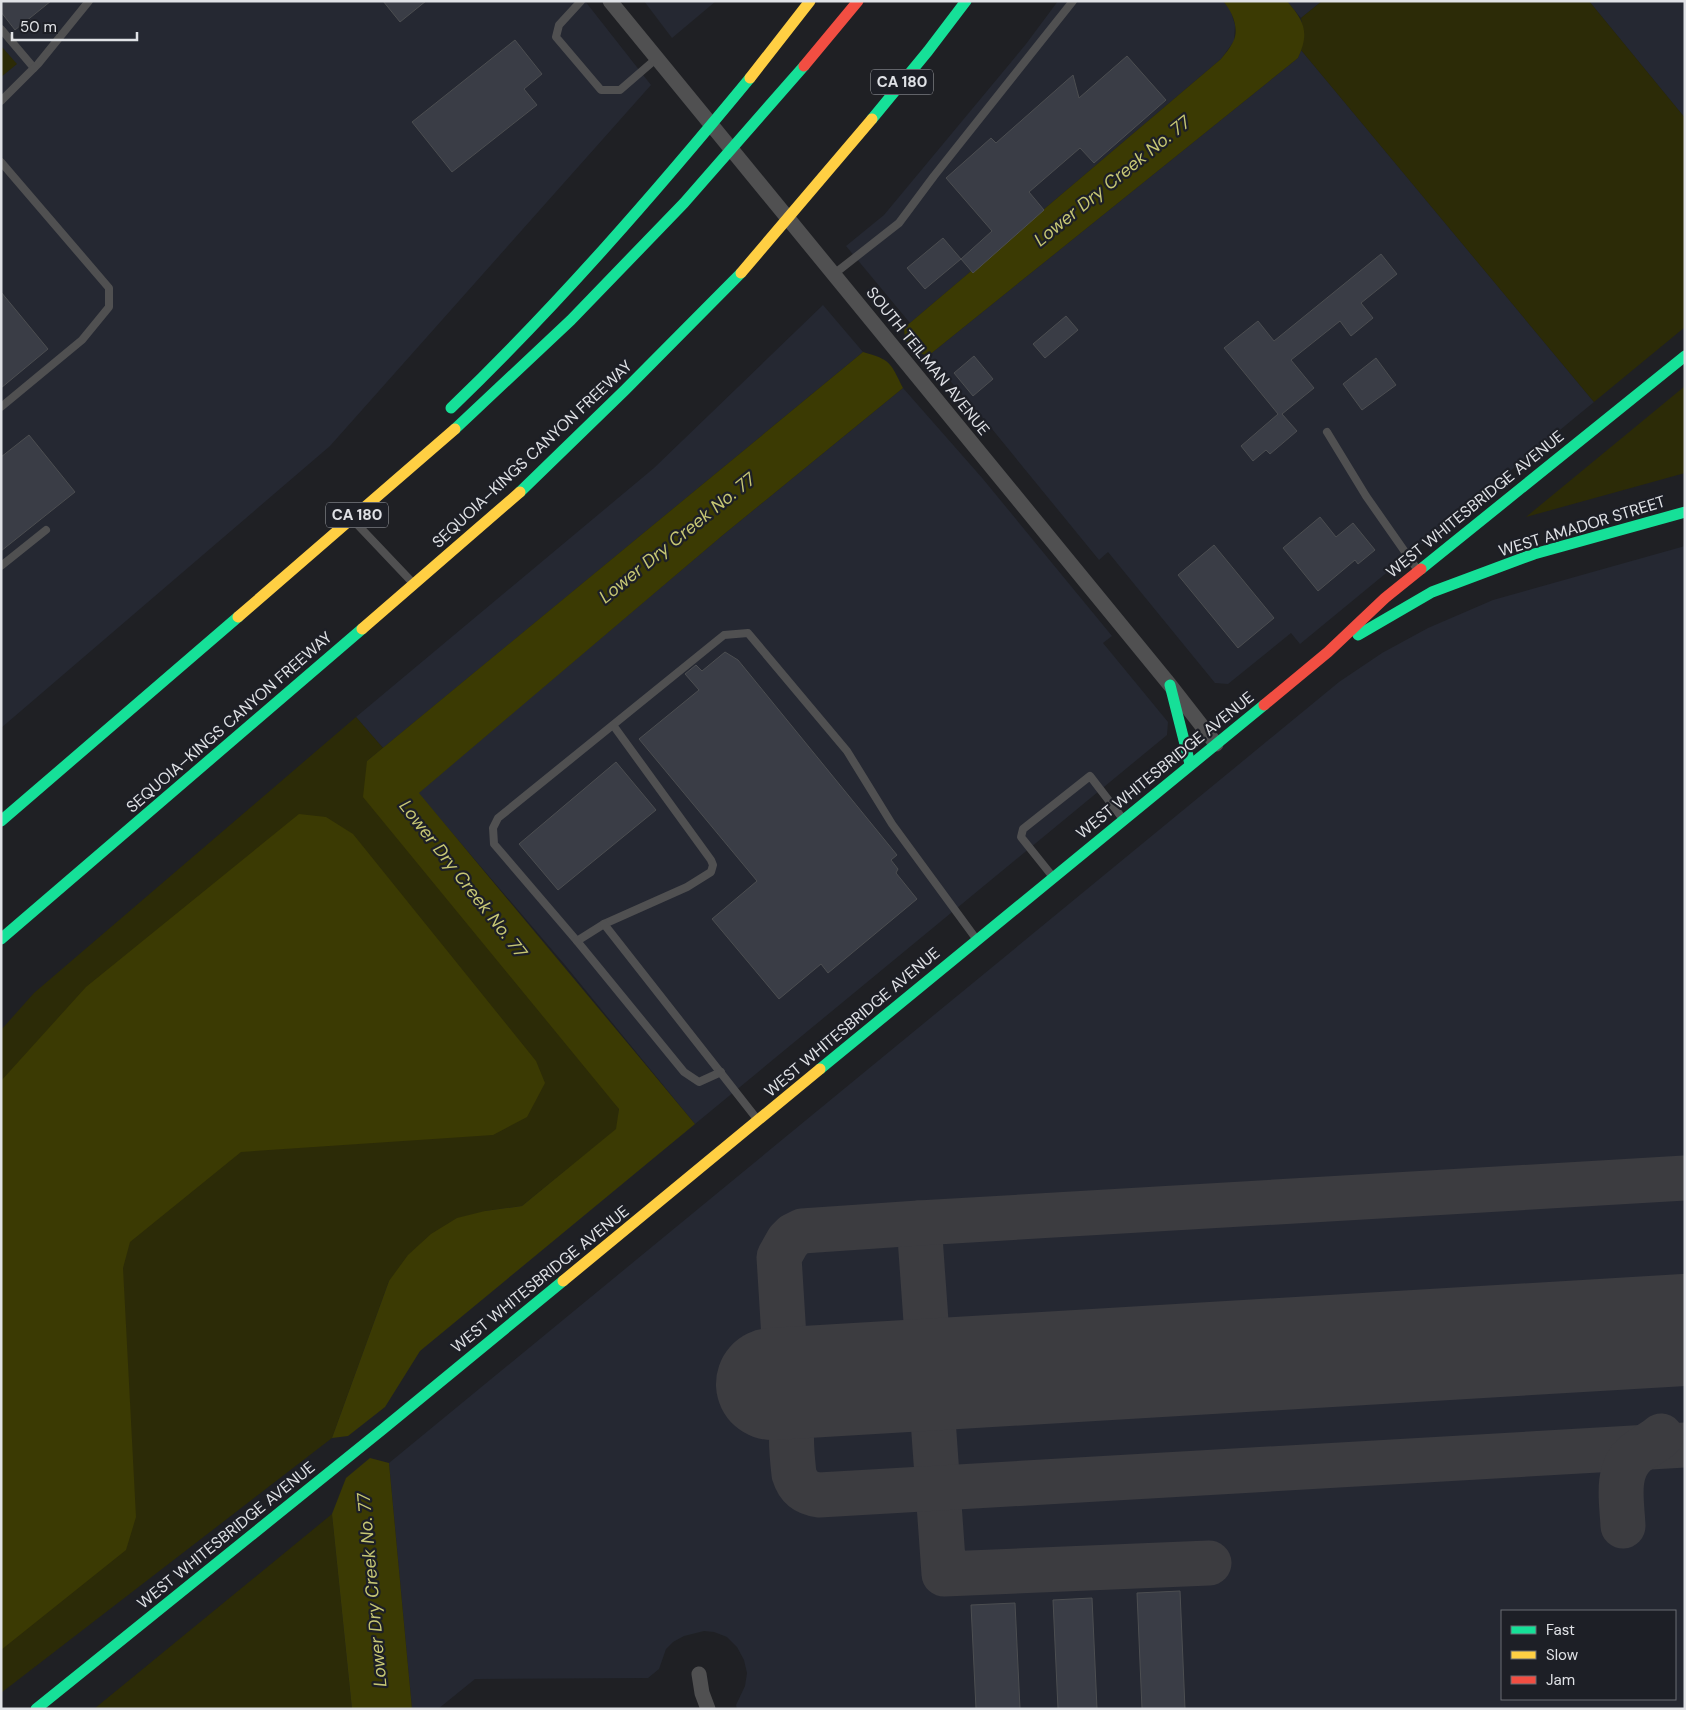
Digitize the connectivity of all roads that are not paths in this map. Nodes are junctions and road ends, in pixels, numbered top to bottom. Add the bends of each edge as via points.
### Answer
1 (89, 1) edge
2 (581, 1) edge
3 (610, 1) edge
4 (810, 1) edge
5 (858, 1) edge
6 (966, 1) edge
7 (1072, 1) edge
8 (1, 29) edge
9 (657, 58) junction
10 (34, 68) junction
11 (1, 101) edge
12 (1, 162) edge
13 (834, 274) junction
14 (1685, 356) edge
15 (1, 407) edge
16 (440, 419) dead end
17 (1327, 432) dead end
18 (1685, 512) edge
19 (352, 519) junction
20 (46, 530) dead end
21 (294, 554) dead end
22 (1, 566) edge
23 (1419, 571) junction
24 (414, 584) junction
25 (1328, 652) junction
26 (1170, 685) junction
27 (613, 725) junction
28 (1216, 744) junction
29 (1190, 764) junction
30 (14, 810) junction
31 (1124, 819) junction
32 (1, 821) edge
33 (1053, 877) junction
34 (604, 924) junction
35 (1, 939) edge
36 (978, 940) junction
37 (577, 942) junction
38 (721, 1072) junction
39 (758, 1120) junction
40 (700, 1674) dead end
41 (36, 1709) edge
42 (708, 1709) edge

1 - 10 lane
2 - 9 lane via 559,25 556,38 601,90 620,90
3 - 9 street, SOUTH TEILMAN AVENUE
4 - 16 main road via 758,69 665,179 539,320
5 - 19 main road, CA 180 via 684,203 571,320 442,442
6 - 24 main road, SEQUOIA–KINGS CANYON FREEWAY / CA 180 via 837,162 739,275 506,505
7 - 13 lane via 899,223
8 - 10 lane
9 - 13 street, SOUTH TEILMAN AVENUE
10 - 11 lane
12 - 15 lane via 110,288 109,307 82,340
13 - 26 street, SOUTH TEILMAN AVENUE
14 - 23 main road, WEST WHITESBRIDGE AVENUE
17 - 23 lane via 1366,496
18 - 25 main road, WEST AMADOR STREET via 1534,554 1432,592
19 - 24 lane
19 - 30 main road, CA 180
20 - 22 lane
21 - 30 main road
23 - 25 main road, WEST WHITESBRIDGE AVENUE
24 - 35 main road, SEQUOIA–KINGS CANYON FREEWAY / CA 180
25 - 28 main road, WEST WHITESBRIDGE AVENUE
26 - 28 street, SOUTH TEILMAN AVENUE
26 - 29 main road
27 - 34 lane via 713,865 711,872 687,887
27 - 36 lane via 724,635 748,633 848,751 892,824
27 - 37 lane via 498,818 493,828 494,844
28 - 29 main road, WEST WHITESBRIDGE AVENUE
29 - 31 main road, WEST WHITESBRIDGE AVENUE
30 - 32 main road, CA 180
31 - 33 main road, WEST WHITESBRIDGE AVENUE
31 - 33 lane via 1090,776 1023,829 1021,837
33 - 36 main road, WEST WHITESBRIDGE AVENUE
34 - 37 lane
34 - 38 lane
36 - 39 main road, WEST WHITESBRIDGE AVENUE
37 - 38 lane via 684,1072 699,1082
38 - 39 lane
39 - 41 main road, WEST WHITESBRIDGE AVENUE via 343,1462
40 - 42 street

